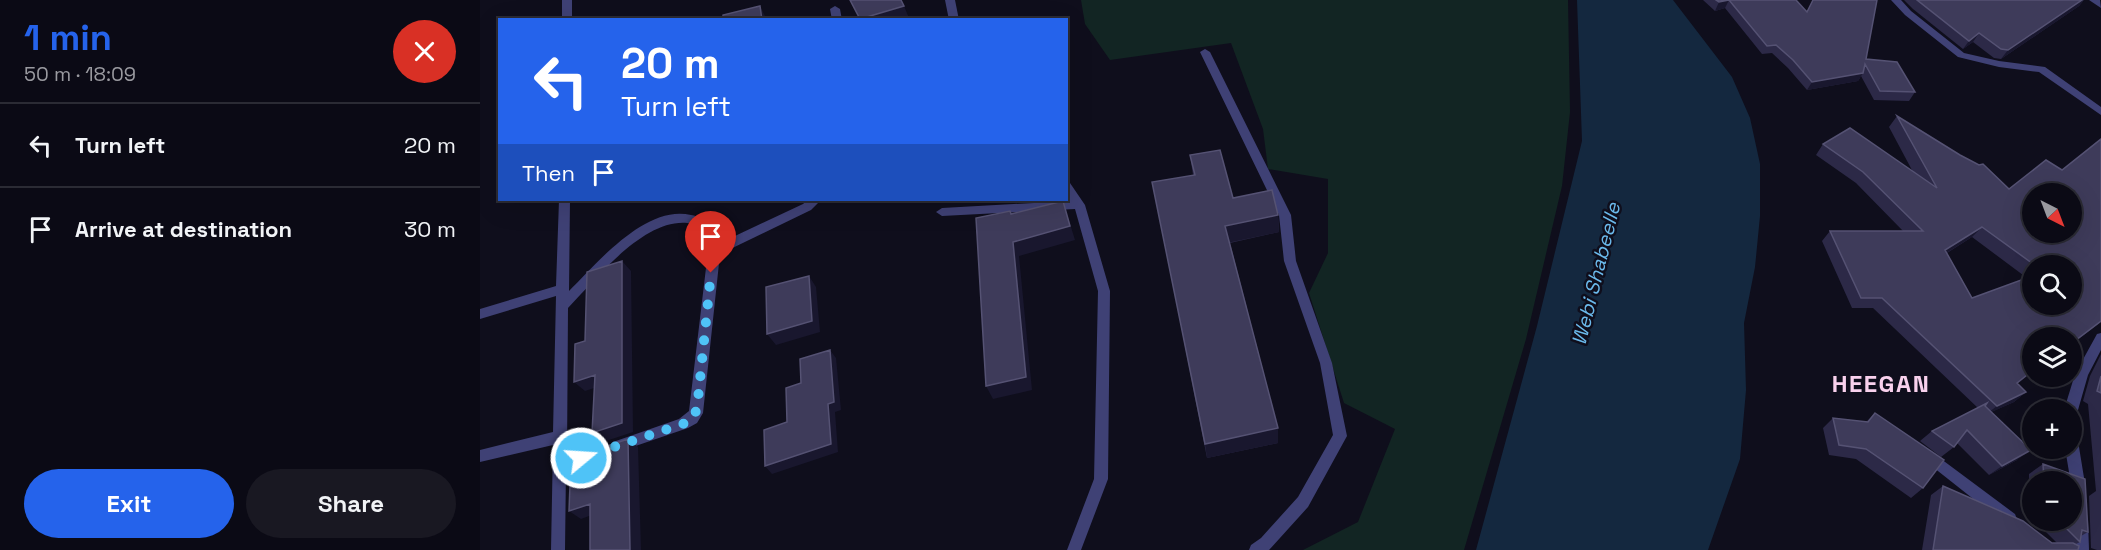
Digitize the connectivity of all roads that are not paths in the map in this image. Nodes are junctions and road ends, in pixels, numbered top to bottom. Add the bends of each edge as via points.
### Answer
1 (567, 0) edge
2 (950, 0) edge
3 (1896, 0) edge
4 (2094, 0) edge
5 (2101, 5) edge
6 (567, 18) edge
7 (954, 18) edge
8 (1205, 52) dead end
9 (2101, 112) edge
10 (1068, 189) edge
11 (564, 201) edge
12 (814, 201) edge
13 (1079, 205) junction
14 (942, 212) dead end
15 (714, 251) junction
16 (562, 289) junction
17 (563, 305) junction
18 (480, 314) edge
19 (2101, 338) edge
20 (2074, 399) edge
21 (560, 437) junction
22 (1921, 450) edge
23 (480, 456) edge
24 (2074, 459) edge
25 (560, 465) junction
26 (2022, 529) edge
27 (558, 550) edge
28 (1074, 550) edge
29 (1256, 550) edge
30 (2082, 550) edge

1 - 6 street
2 - 7 street
3 - 9 street via 1961,55 2042,69
4 - 5 street
8 - 29 street via 1285,215 1290,261 1326,363 1340,436 1303,502
10 - 13 street
11 - 16 street
12 - 15 street
13 - 14 street
13 - 28 street via 1104,302 1101,479
15 - 17 street via 709,228 699,220 674,217 637,232
15 - 25 street via 696,413 692,419
16 - 17 street
16 - 18 street
17 - 21 street
19 - 20 street via 2082,374
21 - 23 street
21 - 25 street
22 - 26 street
24 - 30 street
25 - 27 street

